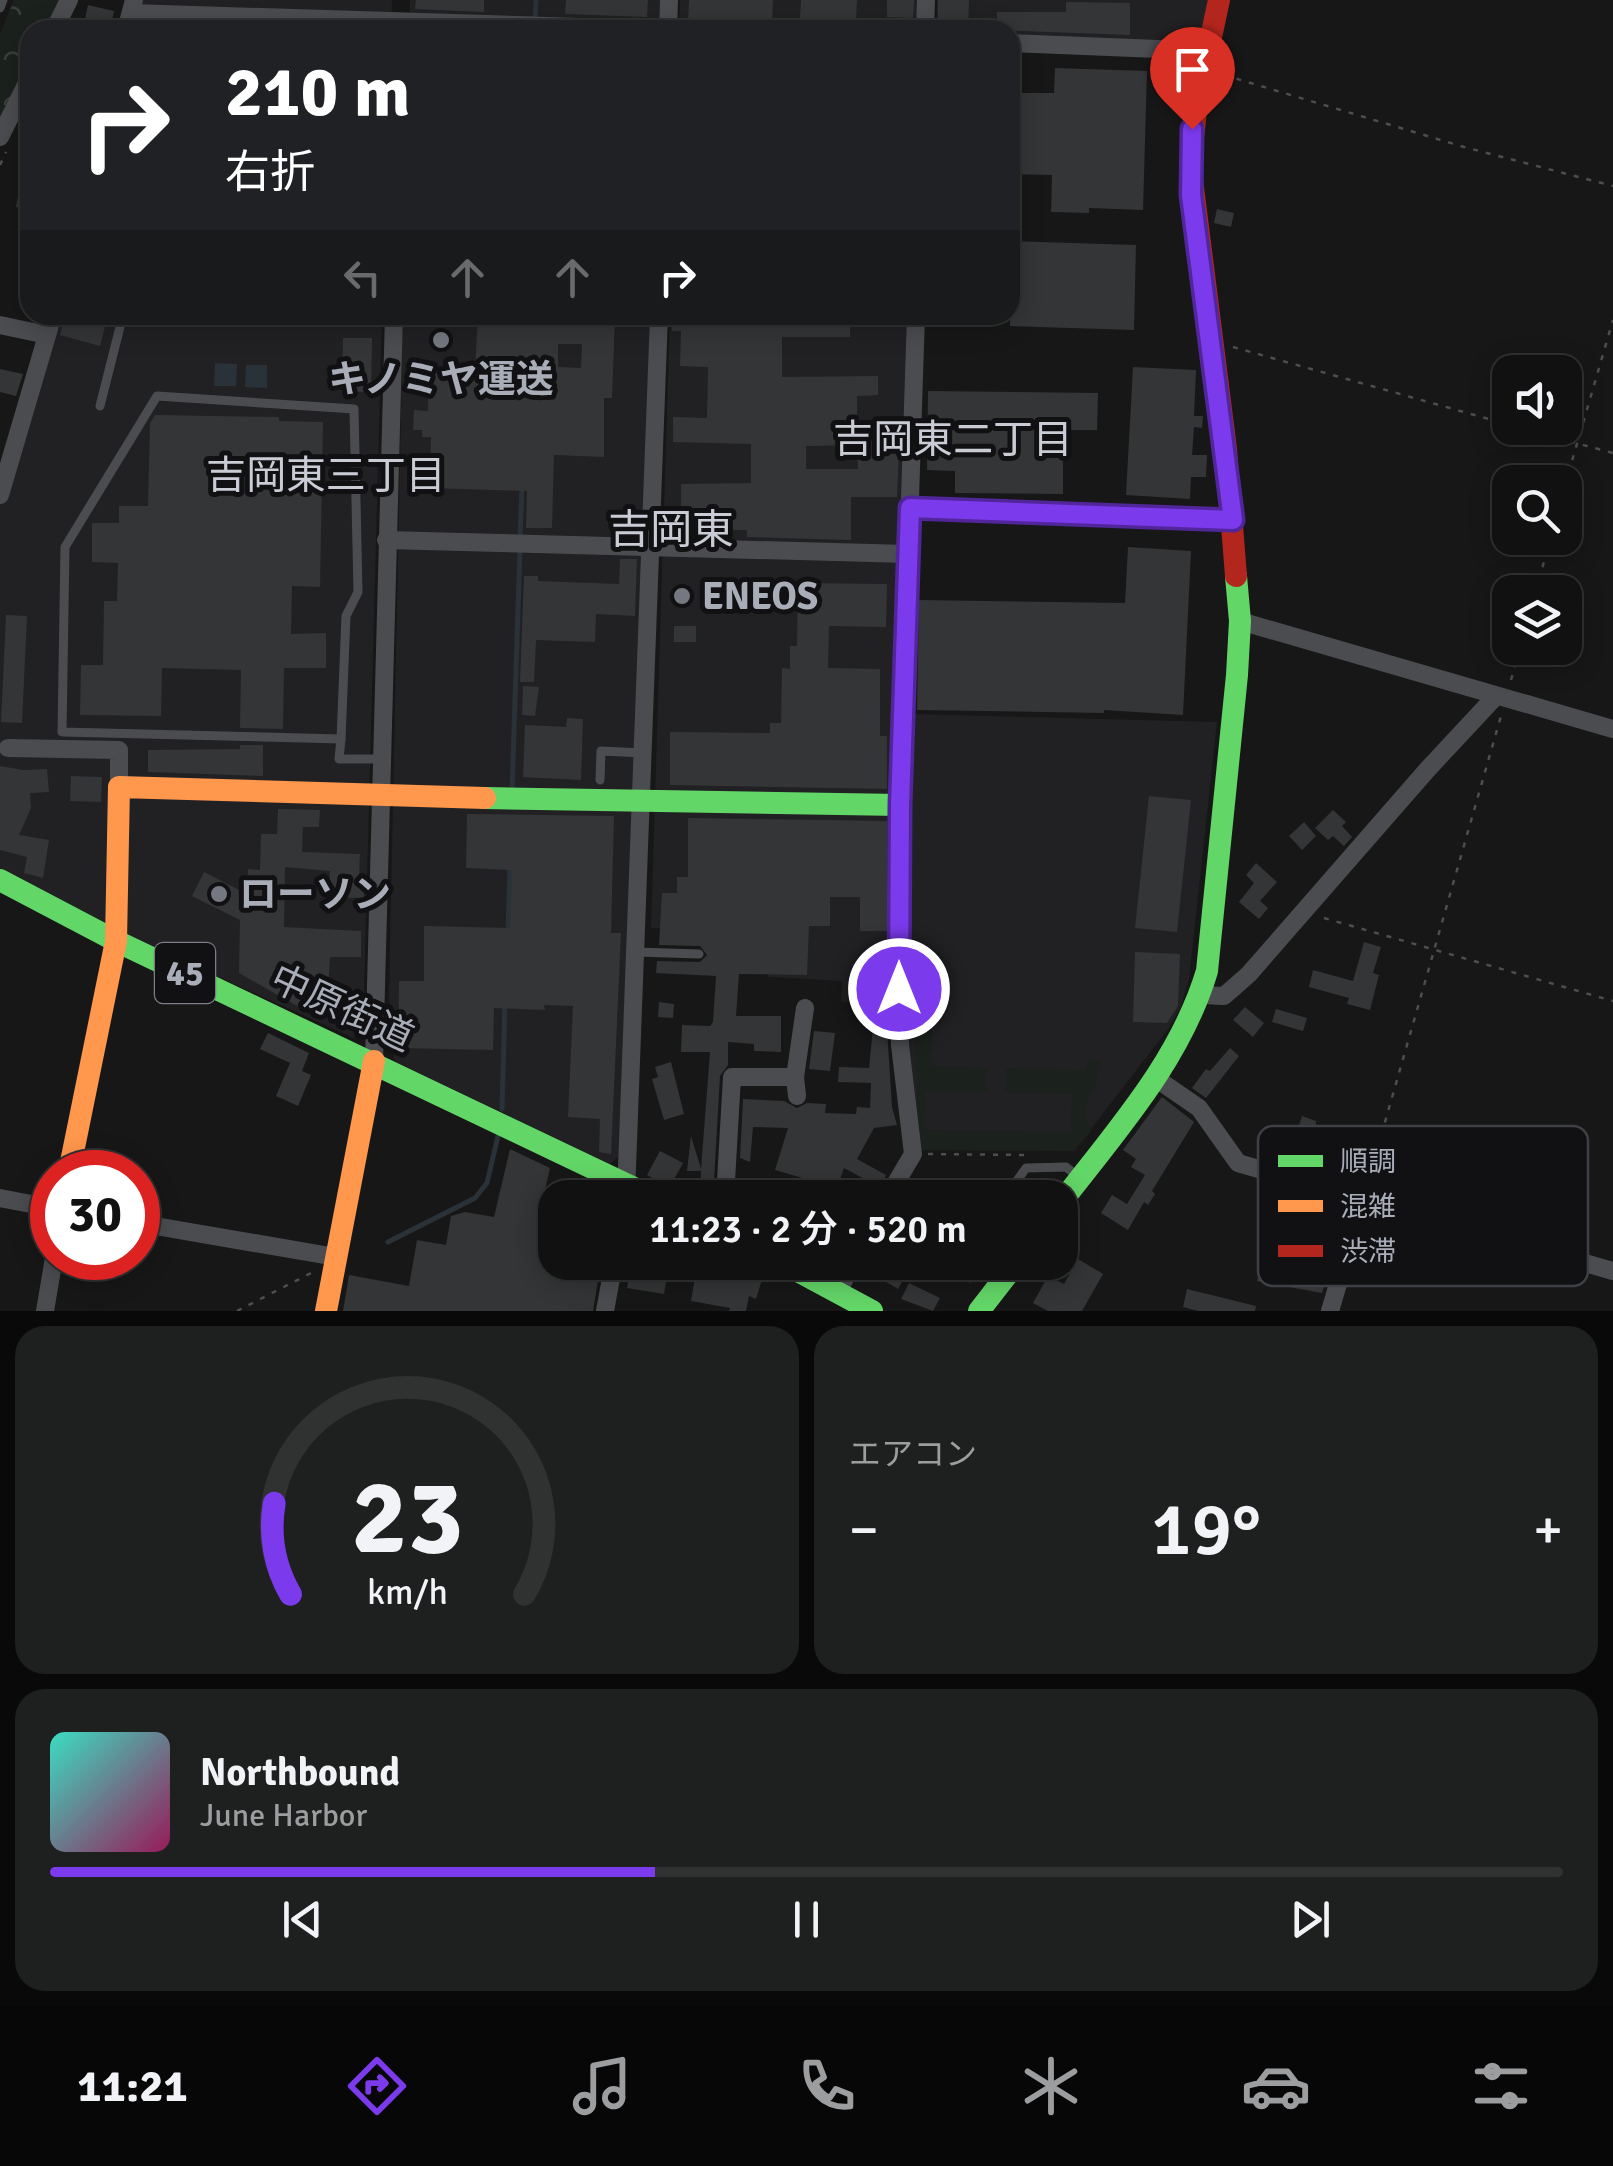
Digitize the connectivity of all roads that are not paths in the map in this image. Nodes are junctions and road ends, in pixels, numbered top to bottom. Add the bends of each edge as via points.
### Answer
1 (3, 0) edge
2 (1219, 0) edge
3 (0, 8) edge
4 (130, 14) edge
5 (266, 20) edge
6 (1020, 45) edge
7 (1205, 60) junction
8 (20, 97) edge
9 (0, 137) edge
10 (0, 325) edge
11 (50, 325) edge
12 (120, 325) edge
13 (394, 325) edge
14 (659, 325) edge
15 (916, 325) edge
16 (47, 335) junction
17 (100, 406) dead end
18 (0, 495) edge
19 (910, 508) junction
20 (1233, 520) junction
21 (386, 540) junction
22 (651, 546) junction
23 (908, 554) junction
24 (1240, 621) junction
25 (1501, 697) junction
26 (1613, 729) edge
27 (341, 739) junction
28 (8, 748) dead end
29 (644, 753) junction
30 (380, 759) junction
31 (600, 780) dead end
32 (119, 787) junction
33 (380, 796) junction
34 (642, 802) junction
35 (900, 805) junction
36 (0, 880) edge
37 (116, 940) junction
38 (636, 952) junction
39 (700, 954) dead end
40 (1202, 995) junction
41 (805, 1008) dead end
42 (374, 1061) junction
43 (1154, 1077) junction
44 (73, 1150) edge
45 (1258, 1169) edge
46 (1080, 1177) junction
47 (607, 1180) edge
48 (627, 1180) edge
49 (726, 1180) edge
50 (898, 1180) edge
51 (1017, 1180) edge
52 (1078, 1180) edge
53 (0, 1198) edge
54 (30, 1204) edge
55 (160, 1226) edge
56 (335, 1259) junction
57 (1588, 1264) edge
58 (1613, 1271) edge
59 (50, 1280) edge
60 (611, 1280) edge
61 (815, 1280) edge
62 (844, 1280) edge
63 (1003, 1280) edge
64 (1337, 1286) edge
65 (838, 1292) junction
66 (44, 1311) edge
67 (326, 1311) edge
68 (605, 1311) edge
69 (872, 1311) edge
70 (979, 1311) edge
71 (1330, 1311) edge

1 - 3 lane
2 - 7 street
4 - 5 street
6 - 7 street
7 - 20 street via 1190,164
8 - 9 street
10 - 16 street
11 - 16 street
12 - 17 lane
13 - 21 street
14 - 22 street
15 - 19 street
16 - 18 street
19 - 20 street
19 - 23 street
20 - 24 street
21 - 22 street
21 - 30 street
22 - 23 street
22 - 29 street
23 - 35 street
24 - 25 street
24 - 40 street
25 - 26 street
25 - 40 street via 1249,974 1224,996
27 - 27 lane via 346,616 358,592 354,409 158,396 65,547 62,732
27 - 30 lane via 339,759
28 - 32 street via 118,750
29 - 31 lane via 601,751
29 - 34 street
30 - 33 street
32 - 33 street
32 - 37 street
33 - 34 street
33 - 42 street
34 - 35 street
34 - 38 street
35 - 50 street via 900,1045 913,1154
36 - 37 street, 中原街道 / 45
37 - 42 street, 中原街道 / 45
37 - 44 street
38 - 39 lane
38 - 48 street
40 - 43 street
41 - 49 street via 796,1086 732,1077
42 - 47 street, 中原街道 / 45
42 - 56 street
43 - 45 street via 1199,1108 1238,1163
43 - 46 street
46 - 51 lane via 1066,1168 1026,1168
46 - 52 street
53 - 54 street
55 - 56 street
56 - 67 street
57 - 58 street
59 - 66 street
60 - 68 street
61 - 65 street
62 - 65 street
63 - 70 street
64 - 71 street
65 - 69 street

